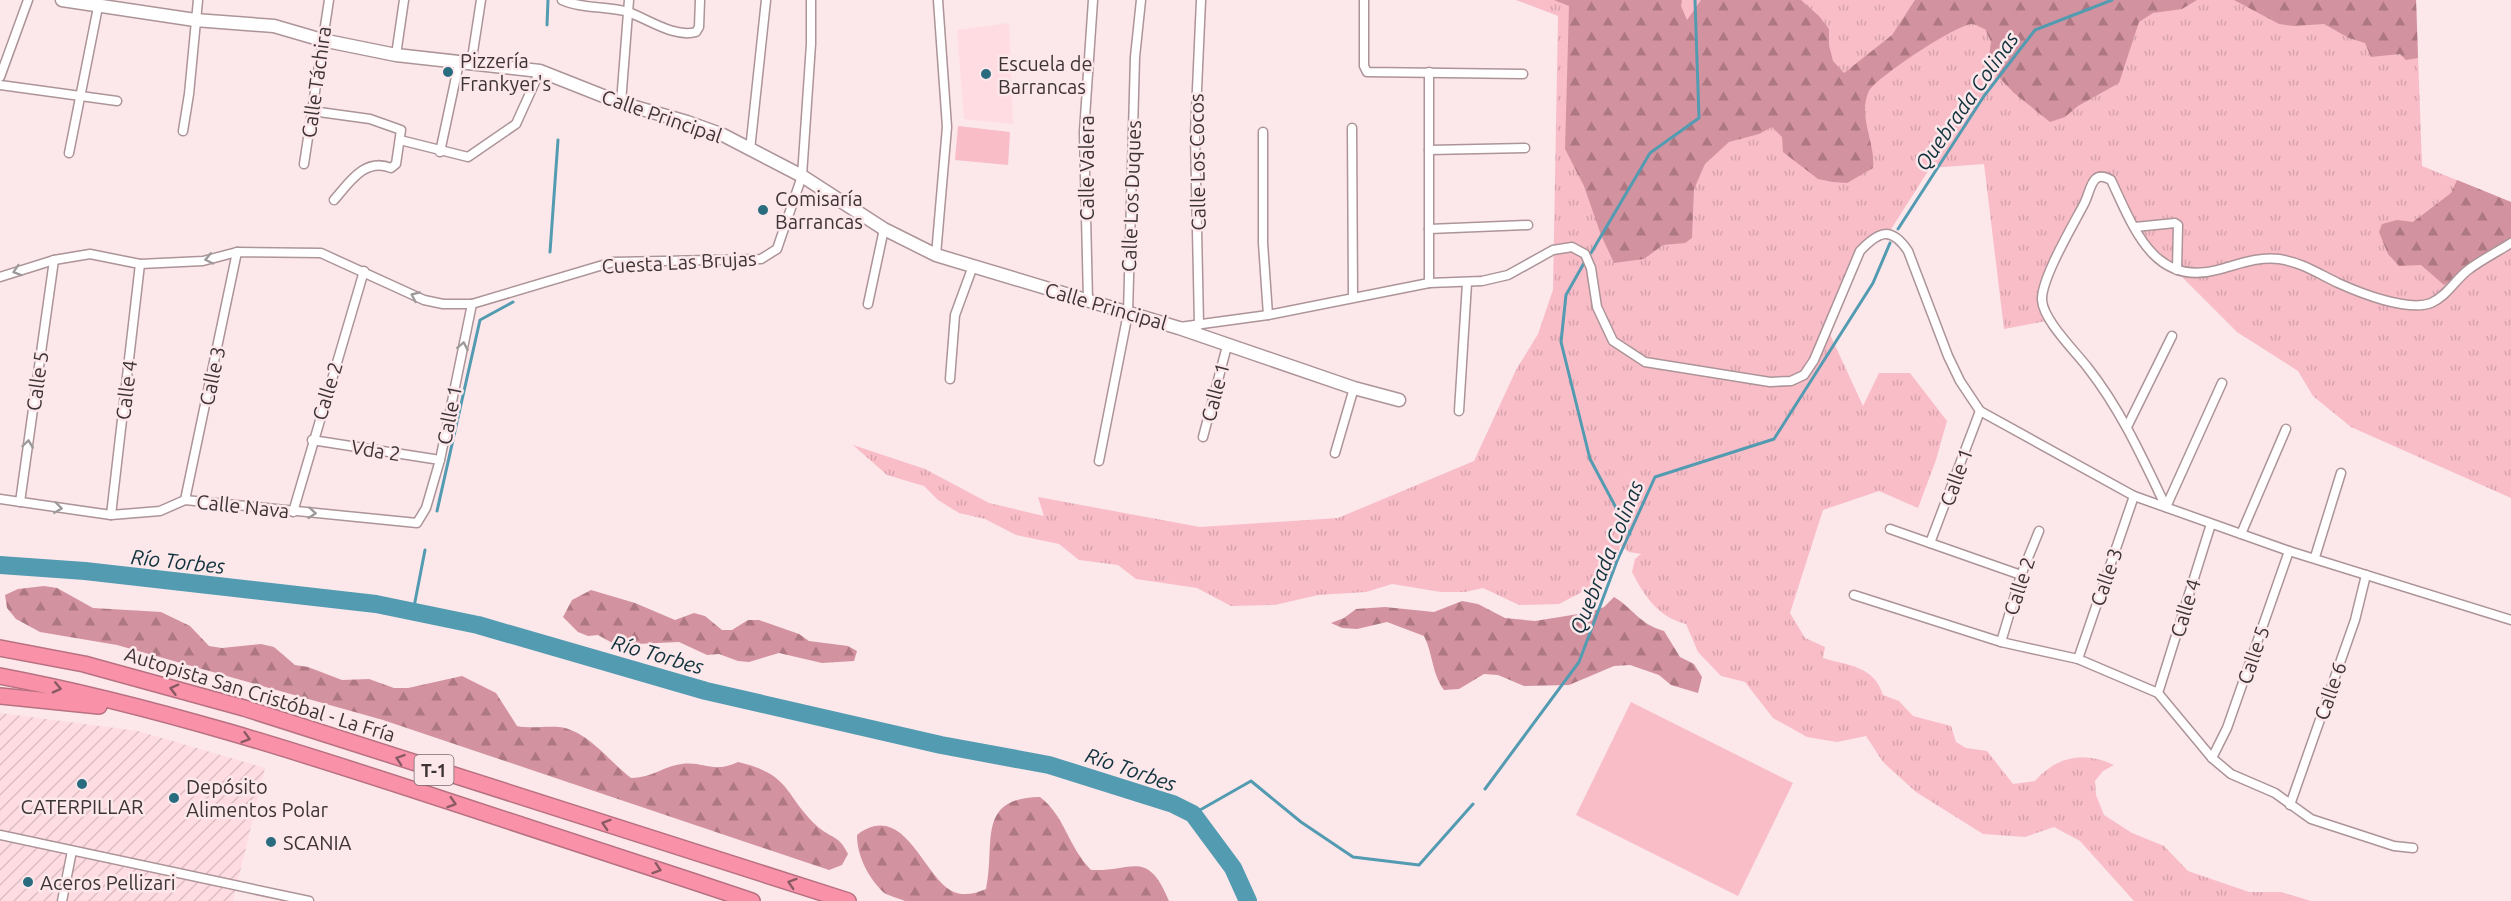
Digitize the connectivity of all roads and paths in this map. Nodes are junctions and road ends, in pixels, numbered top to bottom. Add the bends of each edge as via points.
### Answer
1 (28, 0) edge
2 (62, 0) edge
3 (198, 0) edge
4 (329, 0) edge
5 (404, 0) edge
6 (482, 0) edge
7 (562, 0) edge
8 (629, 0) edge
9 (700, 0) edge
10 (766, 0) edge
11 (811, 0) edge
12 (938, 0) edge
13 (1093, 0) edge
14 (1141, 0) edge
15 (1201, 0) edge
16 (1364, 0) edge
17 (98, 7) junction
18 (629, 13) junction
19 (195, 20) junction
20 (322, 40) junction
21 (396, 55) junction
22 (465, 64) junction
23 (540, 71) junction
24 (1429, 72) junction
25 (1523, 74) dead end
26 (0, 77) edge
27 (0, 85) edge
28 (80, 94) junction
29 (117, 101) dead end
30 (621, 103) junction
31 (312, 111) junction
32 (1352, 128) dead end
33 (183, 131) dead end
34 (1263, 132) dead end
35 (400, 140) junction
36 (1525, 148) dead end
37 (750, 150) junction
38 (1429, 150) junction
39 (440, 152) junction
40 (69, 153) dead end
41 (304, 164) dead end
42 (802, 176) junction
43 (334, 200) dead end
44 (1528, 225) dead end
45 (2135, 227) junction
46 (884, 229) junction
47 (1429, 229) junction
48 (2511, 243) edge
49 (237, 252) junction
50 (936, 255) junction
51 (54, 260) junction
52 (140, 264) junction
53 (973, 266) junction
54 (2177, 270) junction
55 (364, 271) junction
56 (0, 277) edge
57 (1467, 283) junction
58 (1429, 284) junction
59 (1353, 297) junction
60 (1088, 300) junction
61 (472, 304) junction
62 (868, 304) dead end
63 (1128, 313) junction
64 (1268, 315) junction
65 (1199, 325) junction
66 (1179, 328) junction
67 (2172, 336) dead end
68 (1227, 346) junction
69 (950, 379) dead end
70 (2222, 383) dead end
71 (1354, 388) junction
72 (1399, 400) dead end
73 (1460, 411) dead end
74 (1980, 411) junction
75 (2127, 427) junction
76 (2286, 429) dead end
77 (1203, 437) dead end
78 (312, 440) junction
79 (1335, 453) dead end
80 (440, 460) junction
81 (1099, 461) dead end
82 (2341, 473) dead end
83 (2134, 496) junction
84 (0, 499) edge
85 (185, 500) junction
86 (20, 502) junction
87 (2166, 507) junction
88 (292, 512) junction
89 (111, 515) junction
90 (417, 523) joint
91 (2211, 524) junction
92 (1890, 529) dead end
93 (2038, 531) dead end
94 (2241, 534) junction
95 (1930, 543) junction
96 (2289, 551) junction
97 (2315, 557) junction
98 (2020, 575) junction
99 (2366, 575) junction
100 (1854, 595) dead end
101 (2511, 620) edge
102 (0, 638) edge
103 (2001, 642) junction
104 (0, 648) edge
105 (17, 650) junction
106 (2078, 659) junction
107 (0, 676) edge
108 (2158, 693) junction
109 (0, 696) edge
110 (144, 709) junction
111 (2212, 758) junction
112 (2289, 805) junction
113 (0, 835) edge
114 (2413, 848) dead end
115 (72, 851) junction
116 (62, 901) edge
117 (309, 901) edge
118 (752, 901) edge
119 (848, 901) edge

1 - 26 street
2 - 17 street, Calle Principal
3 - 19 street
4 - 20 street, Calle Táchira
5 - 21 street
6 - 22 street
7 - 18 street
8 - 18 street
9 - 18 street via 699,27 689,34
10 - 37 street
11 - 42 street, Cuesta Las Brujas
12 - 50 street via 947,127
13 - 60 street, Calle Valera via 1084,132
14 - 63 street, Calle Los Duques via 1135,57
15 - 65 street, Calle Los Cocos via 1195,134
16 - 24 street via 1365,69
17 - 19 street, Calle Principal
17 - 28 street
18 - 30 street
19 - 20 street, Calle Principal via 274,26
19 - 33 street
20 - 21 street, Calle Principal
20 - 31 street, Calle Táchira
21 - 22 street, Calle Principal
22 - 23 street, Calle Principal
22 - 39 street
23 - 30 street, Calle Principal
23 - 39 street via 516,124 468,156
24 - 25 street
24 - 38 street
27 - 28 street
28 - 29 street
28 - 40 street
30 - 37 street, Calle Principal via 687,122
31 - 35 street via 370,119 401,130
31 - 41 street, Calle Táchira
32 - 59 street
34 - 64 street via 1263,243
35 - 39 street
35 - 43 street via 396,164 391,168 384,165 363,169
36 - 38 street
37 - 42 street, Calle Principal
38 - 47 street
42 - 46 street, Calle Principal
42 - 61 street, Cuesta Las Brujas via 777,249 762,259 614,262
44 - 47 street
45 - 54 street via 2147,250 2160,263
45 - 54 street via 2178,225
45 - 75 street via 2111,180 2095,178 2046,275 2042,302
46 - 50 street, Calle Principal
46 - 62 street
47 - 58 street
48 - 54 street via 2468,270 2431,303 2417,306 2368,295 2303,265 2278,258 2247,261 2203,274
49 -> 52 street, Cuesta Las Brujas via 203,261
49 - 55 street, Cuesta Las Brujas via 321,253
49 - 85 street, Calle 3
50 - 53 street, Calle Principal
51 - 52 street, Cuesta Las Brujas via 90,254
51 -> 56 street, Cuesta Las Brujas
86 -> 51 street, Calle 5
52 - 89 street, Calle 4
53 - 60 street, Calle Principal
53 - 69 street via 955,315
61 -> 55 street, Cuesta Las Brujas via 424,300
55 - 78 street, Calle 2
57 - 58 street
57 - 73 street
57 - 74 street via 1508,275 1553,250 1572,247 1585,255 1602,321 1612,341 1623,350 1645,362 1679,370 1749,380 1791,381 1804,375 1814,360 1860,251 1873,237 1888,233 1899,238 1908,251 1948,356
58 - 59 street
59 - 64 street
60 - 63 street, Calle Principal
80 -> 61 street, Calle 1
63 - 66 street, Calle Principal
63 - 81 street, Calle Los Duques
64 - 65 street
65 - 66 street
66 - 68 street, Calle Principal
67 - 75 street
68 - 71 street, Calle Principal
68 - 77 street, Calle 1
70 - 87 street
71 - 72 street, Calle Principal
71 - 79 street
74 - 83 street
74 - 95 street, Calle 1
75 - 87 street
76 - 94 street
78 - 80 street, Vda 2
78 - 88 street, Calle 2
80 - 90 street, Calle 1 via 432,491
82 - 97 street
83 - 87 street
83 - 106 street, Calle 3
84 - 86 street, Calle Nava
85 - 88 street, Calle Nava
85 - 89 street, Calle Nava via 160,511
86 -> 89 street, Calle Nava
87 - 91 street
88 -> 90 street, Calle Nava
91 - 94 street
91 - 108 street, Calle 4
92 - 95 street
93 - 98 street, Calle 2
94 - 96 street
95 - 98 street
96 - 97 street
96 - 111 street, Calle 5 via 2227,728
97 - 99 street
98 - 103 street, Calle 2
99 - 101 street
99 - 112 street, Calle 6 via 2355,620
100 - 103 street
102 - 105 highway
103 - 106 street
104 - 105 highway, Autopista San Cristóbal - La Fría / T-1
119 -> 105 highway, Autopista San Cristóbal - La Fría / T-1 via 244,708 84,664
106 - 108 street
107 -> 110 highway, T-1
108 - 111 street
109 - 110 highway
110 -> 118 highway, T-1 via 334,764
111 - 112 street via 2231,774 2275,793
112 - 114 street via 2311,819 2394,846
113 - 115 street
115 - 116 street
115 - 117 street

